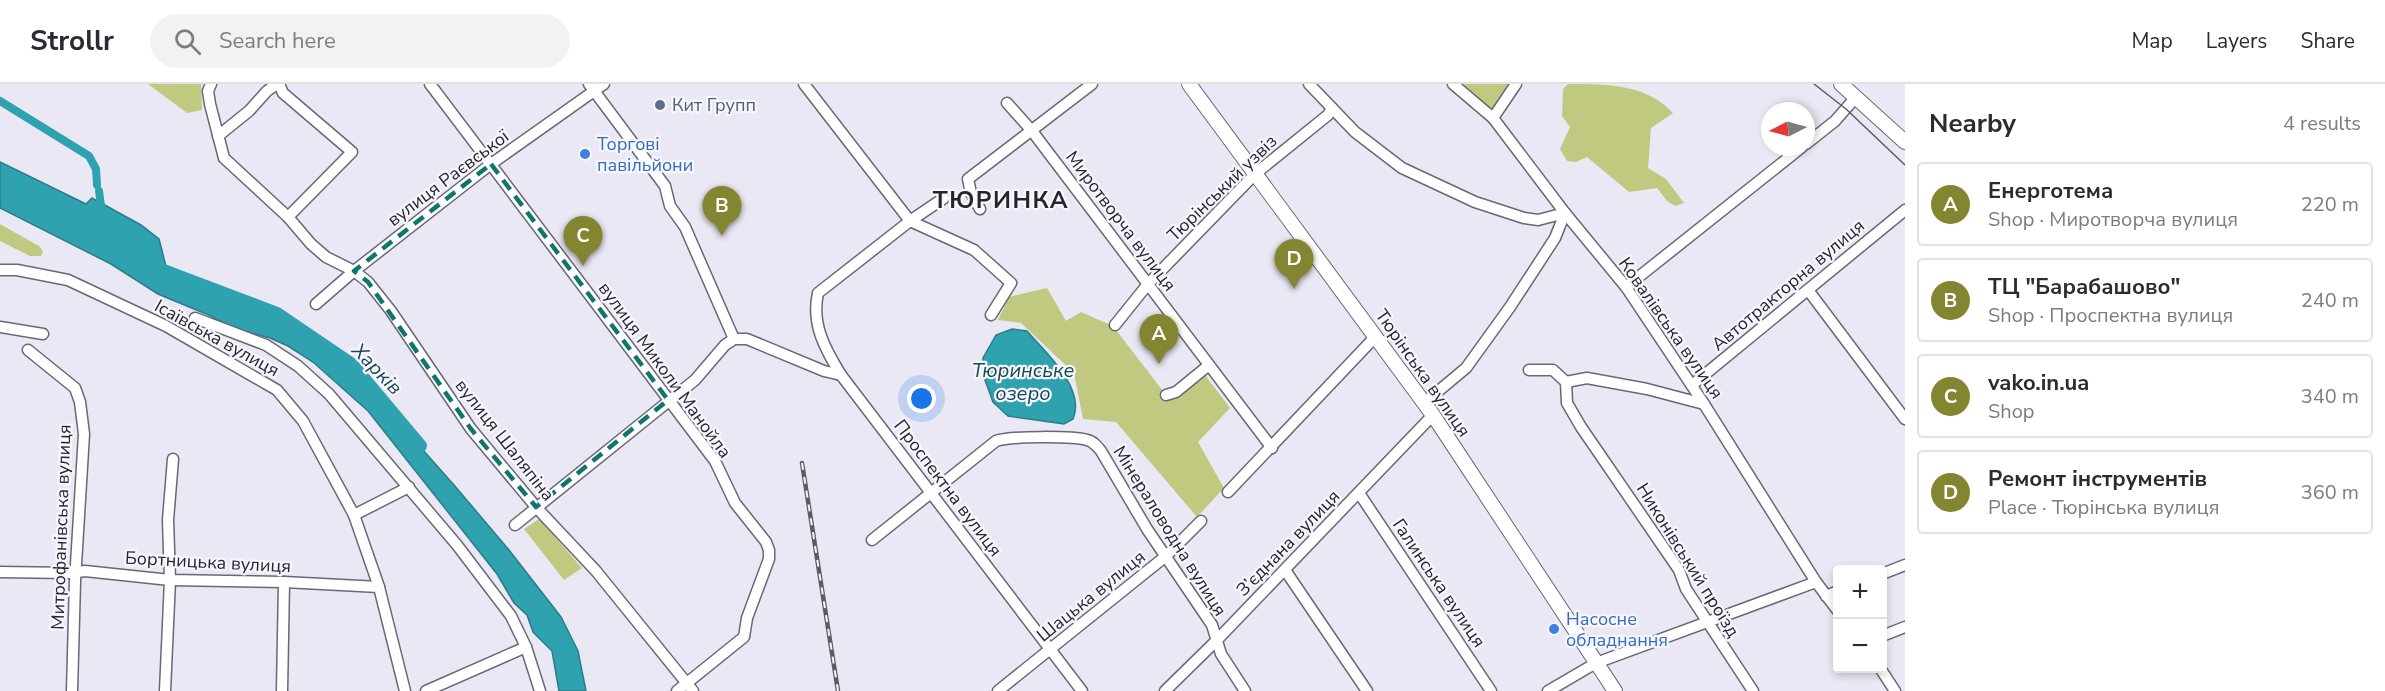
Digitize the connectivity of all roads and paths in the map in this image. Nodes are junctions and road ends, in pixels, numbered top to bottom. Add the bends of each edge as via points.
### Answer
1 (211, 84) edge
2 (278, 84) edge
3 (430, 84) edge
4 (604, 84) edge
5 (804, 84) edge
6 (1092, 84) edge
7 (1189, 84) edge
8 (1309, 84) edge
9 (1454, 84) edge
10 (1516, 84) edge
11 (1841, 84) edge
12 (592, 88) edge
13 (1856, 97) junction
14 (1007, 103) dead end
15 (1332, 108) junction
16 (1493, 118) junction
17 (1032, 131) junction
18 (218, 136) junction
19 (1815, 137) edge
20 (1905, 142) edge
21 (1791, 156) edge
22 (492, 164) junction
23 (1255, 174) junction
24 (944, 198) dead end
25 (980, 209) dead end
26 (1905, 210) edge
27 (1566, 213) junction
28 (288, 217) junction
29 (909, 221) junction
30 (0, 270) edge
31 (354, 271) junction
32 (1148, 284) junction
33 (1626, 287) junction
34 (1808, 290) junction
35 (316, 304) dead end
36 (990, 315) dead end
37 (195, 318) dead end
38 (1115, 325) dead end
39 (0, 327) edge
40 (43, 334) dead end
41 (1376, 336) junction
42 (734, 339) junction
43 (28, 351) dead end
44 (1209, 365) junction
45 (1529, 370) dead end
46 (841, 375) junction
47 (1566, 382) junction
48 (1692, 385) junction
49 (1167, 395) dead end
50 (668, 400) junction
51 (1424, 404) junction
52 (1704, 404) junction
53 (1433, 415) junction
54 (1905, 419) edge
55 (1272, 448) junction
56 (172, 459) dead end
57 (409, 487) junction
58 (932, 492) junction
59 (1228, 492) dead end
60 (1359, 493) junction
61 (536, 507) junction
62 (354, 515) junction
63 (1201, 521) dead end
64 (515, 525) dead end
65 (872, 540) dead end
66 (1166, 556) junction
67 (1905, 565) edge
68 (1285, 570) junction
69 (0, 572) edge
70 (77, 572) junction
71 (1887, 572) edge
72 (170, 580) junction
73 (284, 582) junction
74 (1816, 582) junction
75 (379, 587) junction
76 (1833, 593) edge
77 (1826, 596) junction
78 (1833, 605) edge
79 (1706, 622) junction
80 (1905, 627) edge
81 (1887, 634) edge
82 (1216, 641) junction
83 (526, 647) junction
84 (1050, 650) junction
85 (1596, 663) junction
86 (1883, 673) edge
87 (690, 687) edge
88 (72, 691) edge
89 (165, 691) edge
90 (282, 691) edge
91 (405, 691) edge
92 (426, 691) edge
93 (540, 691) edge
94 (677, 691) edge
95 (998, 691) edge
96 (1082, 691) edge
97 (1165, 691) edge
98 (1245, 691) edge
99 (1367, 691) edge
100 (1491, 691) edge
101 (1548, 691) edge
102 (1615, 691) edge
103 (1753, 691) edge
104 (1895, 691) edge

1 - 18 street via 208,91
2 - 18 street
2 - 28 street via 283,93 352,152
3 - 22 street, вулиця Миколи Манойла
4 - 12 street, вулиця Раєвської
5 - 29 street
6 - 17 street
7 - 23 main road, Тюрінська вулиця
8 - 15 street
9 - 16 street, Ковалівська вулиця
10 - 16 street
11 - 13 main road
12 - 22 street, вулиця Раєвської
12 - 42 street via 664,186
13 - 19 street
13 - 20 main road
14 - 17 street, Миротворча вулиця
15 - 23 street, Тюрінський узвіз
15 - 27 street via 1355,132 1402,168 1475,202 1538,220
16 - 27 street, Ковалівська вулиця
17 - 25 street via 968,179
17 - 32 street, Миротворча вулиця
18 - 28 street, вулиця Шаляпіна via 224,158
21 - 33 street
22 - 31 street, вулиця Раєвської
22 - 50 street, вулиця Миколи Манойла
23 - 32 street, Тюрінський узвіз
23 - 41 main road, Тюрінська вулиця
24 - 29 street
26 - 34 street, Автотракторна вулиця
27 - 33 street, Ковалівська вулиця
27 - 51 street via 1510,307 1466,368
28 - 31 street, вулиця Шаляпіна via 326,257
29 - 36 street via 974,250 1011,283
29 - 46 street, Проспектна вулиця via 818,293 817,327
30 - 62 street, Ісаївська вулиця via 68,280 166,326 277,390 303,421
31 - 35 street, вулиця Раєвської
31 - 61 street, вулиця Шаляпіна via 391,311 471,429
32 - 38 street, Тюрінський узвіз
32 - 44 street, Миротворча вулиця
33 - 48 street, Ковалівська вулиця
34 - 48 street, Автотракторна вулиця
34 - 54 street
37 - 57 street via 266,345 298,366 329,394
39 - 40 street
41 - 51 main road, Тюрінська вулиця
41 - 55 street
42 - 46 street via 747,339
42 - 50 street via 720,349 695,380
43 - 70 street, Митрофанівська вулиця via 78,395 84,434
44 - 49 street
44 - 55 street, Миротворча вулиця
45 - 47 street via 1553,370
46 - 58 street, Проспектна вулиця
47 - 52 street via 1587,378
47 - 79 street, Никонівський проїзд via 1568,403 1576,419 1679,570
48 - 52 street, Ковалівська вулиця
50 - 61 street
50 - 87 street, вулиця Миколи Манойла via 715,461 735,503 766,542 769,559 744,637
51 - 53 main road, Тюрінська вулиця
52 - 74 street, Ковалівська вулиця
53 - 60 street, З’єднана вулиця
53 - 85 main road, Тюрінська вулиця
55 - 59 street
56 - 72 street
57 - 62 street
57 - 83 street via 511,616
58 - 65 street
58 - 66 street, Мінераловодна вулиця via 1004,438 1084,439 1101,451
58 - 84 street, Проспектна вулиця
60 - 68 street, З’єднана вулиця
60 - 100 street, Галинська вулиця
61 - 64 street
61 - 87 street, вулиця Шаляпіна via 596,571
62 - 75 street, Ісаївська вулиця
63 - 66 street, Шацька вулиця
66 - 82 street, Мінераловодна вулиця via 1212,625
66 - 84 street, Шацька вулиця
67 - 71 street
68 - 82 street, З’єднана вулиця
68 - 99 street
69 - 70 street, Бортницька вулиця
70 - 72 street, Бортницька вулиця
70 - 88 street, Митрофанівська вулиця
72 - 73 street, Бортницька вулиця
72 - 89 street
73 - 75 street, Бортницька вулиця
73 - 90 street
74 - 77 street, Ковалівська вулиця
74 - 79 street
75 - 91 street, Ісаївська вулиця
76 - 77 street
77 - 78 street, Ковалівська вулиця
79 - 85 street
79 - 103 street, Никонівський проїзд
80 - 81 street
82 - 97 street, З’єднана вулиця
82 - 98 street, Мінераловодна вулиця
83 - 92 street
83 - 93 street
84 - 95 street, Шацька вулиця
84 - 96 street, Проспектна вулиця
85 - 101 street
85 - 102 main road, Тюрінська вулиця
86 - 104 street
87 - 94 street

